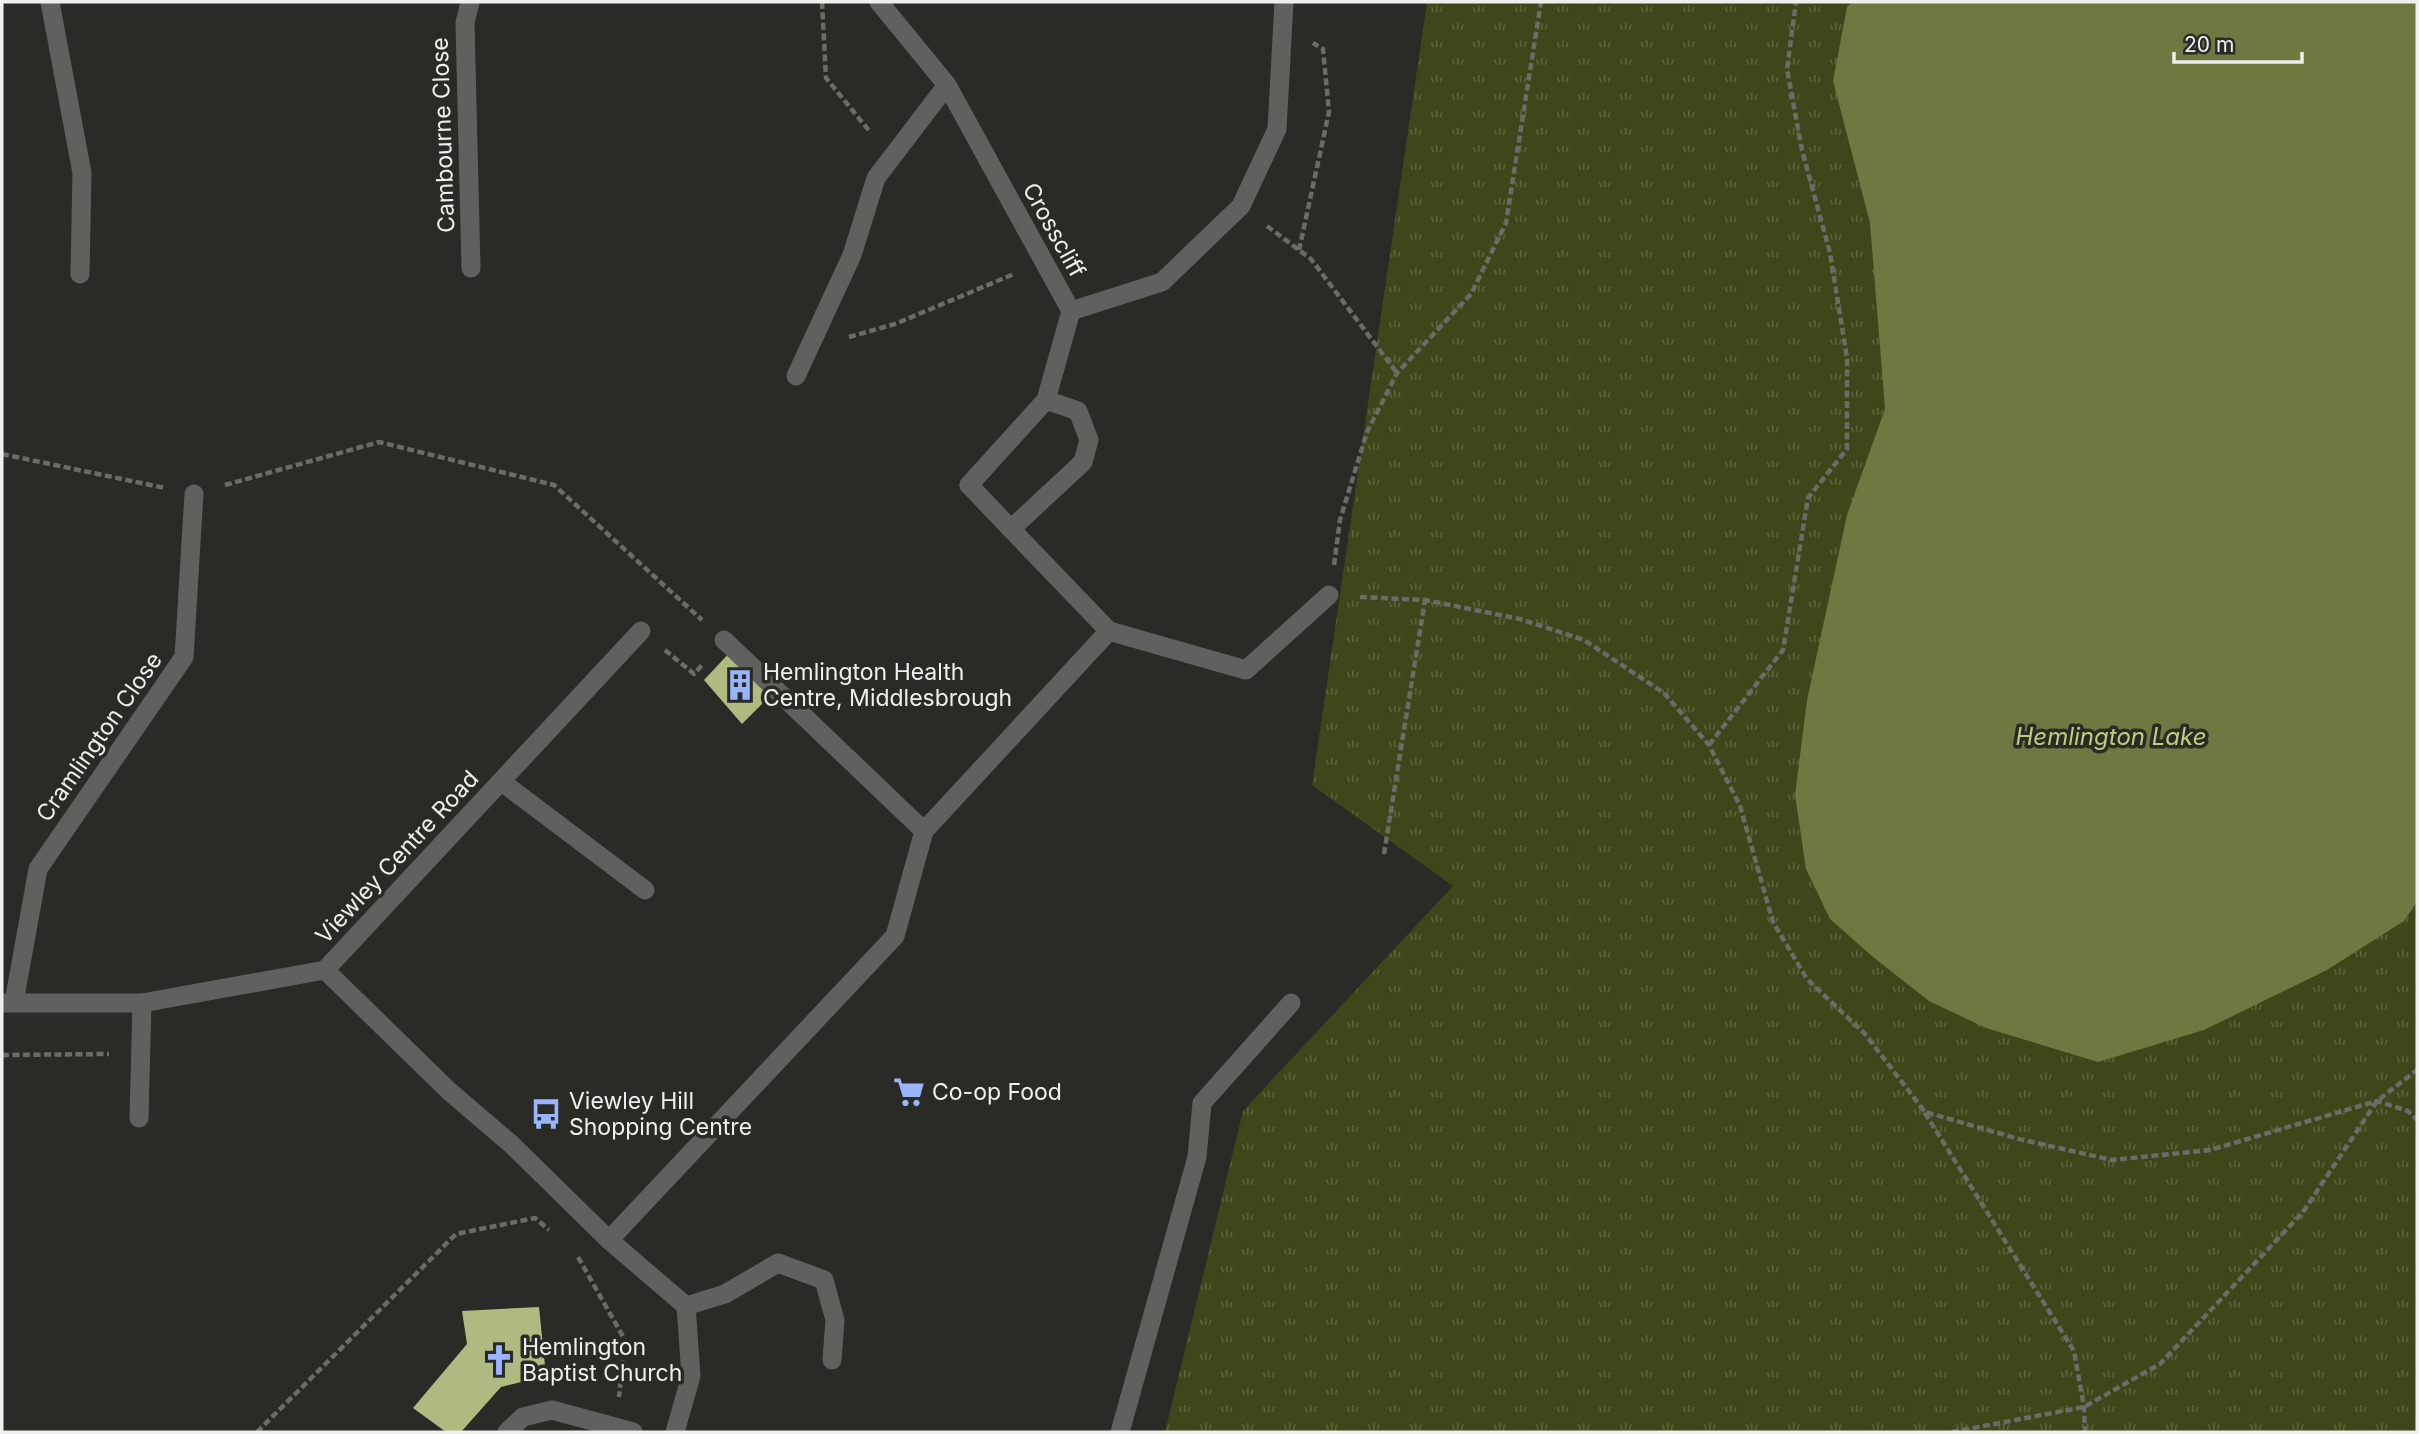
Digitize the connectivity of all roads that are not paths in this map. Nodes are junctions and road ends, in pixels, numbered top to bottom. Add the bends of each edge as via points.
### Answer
1 (50, 2) edge
2 (470, 2) edge
3 (879, 2) edge
4 (1284, 2) edge
5 (947, 85) junction
6 (471, 268) dead end
7 (80, 274) dead end
8 (1071, 311) junction
9 (796, 376) dead end
10 (1046, 400) junction
11 (194, 494) road end
12 (1011, 529) junction
13 (1329, 595) road end
14 (641, 631) road end
15 (1109, 631) junction
16 (724, 640) road end
17 (502, 782) junction
18 (924, 831) junction
19 (645, 890) dead end
20 (325, 970) junction
21 (8, 1002) edge
22 (142, 1003) junction
23 (1291, 1003) dead end
24 (139, 1118) dead end
25 (609, 1240) junction
26 (686, 1306) junction
27 (832, 1360) dead end
28 (625, 1430) edge
29 (507, 1432) edge
30 (675, 1432) edge
31 (1120, 1432) edge

1 - 7 street via 82,173
2 - 6 street, Cambourne Close via 465,23
3 - 5 street, Crosscliff
4 - 8 street via 1277,129 1241,206 1162,282
5 - 8 street, Crosscliff
5 - 9 street via 876,178 852,255
8 - 10 street, Crosscliff
10 - 12 street, Crosscliff via 969,485
10 - 12 street via 1078,411 1089,440 1083,462
11 - 21 street, Cramlington Close via 184,657 38,869
12 - 15 street
13 - 15 street via 1246,670
14 - 17 street, Viewley Centre Road
15 - 18 street
16 - 18 street
17 - 19 street
17 - 20 street, Viewley Centre Road
18 - 25 street via 895,936
20 - 22 street, Viewley Centre Road
20 - 25 street
21 - 22 street, Viewley Centre Road
22 - 24 street
23 - 31 street via 1202,1103 1197,1157
25 - 26 street
26 - 27 street via 725,1294 778,1263 824,1280 835,1320
26 - 30 street via 691,1376
28 - 29 street via 552,1410 523,1417

